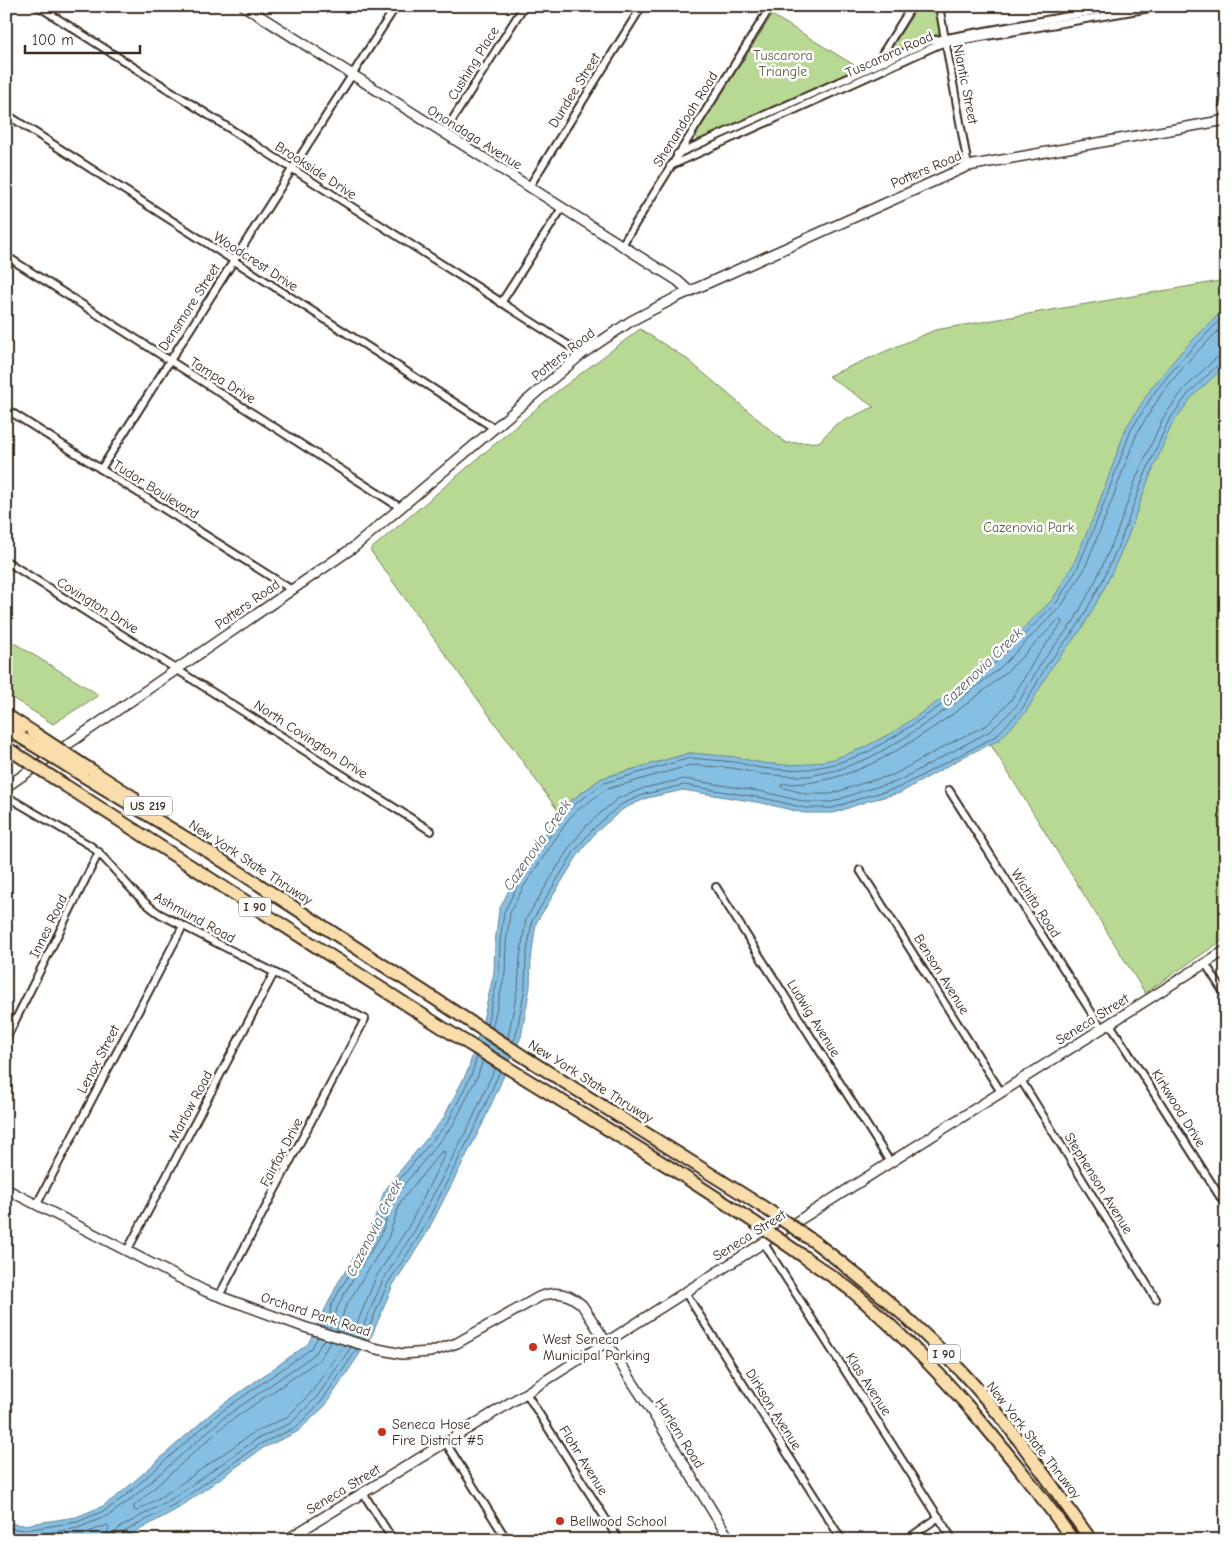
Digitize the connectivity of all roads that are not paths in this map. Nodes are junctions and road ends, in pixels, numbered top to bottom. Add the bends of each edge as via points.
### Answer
1 (38, 6) edge
2 (396, 6) edge
3 (524, 6) edge
4 (642, 6) edge
5 (771, 6) edge
6 (912, 6) edge
7 (939, 6) edge
8 (1122, 6) edge
9 (1162, 6) edge
10 (248, 7) edge
11 (1119, 14) junction
12 (945, 40) junction
13 (876, 65) junction
14 (353, 75) junction
15 (869, 76) junction
16 (1226, 92) edge
17 (6, 114) edge
18 (1226, 120) edge
19 (444, 133) junction
20 (678, 154) junction
21 (670, 166) junction
22 (968, 166) junction
23 (293, 170) junction
24 (529, 187) junction
25 (562, 208) junction
26 (622, 245) junction
27 (6, 256) edge
28 (233, 261) junction
29 (690, 292) junction
30 (501, 303) junction
31 (582, 354) junction
32 (170, 360) junction
33 (6, 409) edge
34 (494, 428) junction
35 (100, 469) junction
36 (401, 508) junction
37 (6, 561) edge
38 (292, 590) junction
39 (178, 669) junction
40 (6, 714) edge
41 (6, 727) edge
42 (28, 735) junction
43 (7, 748) edge
44 (6, 787) edge
45 (949, 790) dead end
46 (6, 796) edge
47 (431, 831) dead end
48 (201, 847) joint
49 (99, 852) junction
50 (860, 870) dead end
51 (716, 887) dead end
52 (183, 926) junction
53 (1226, 950) edge
54 (1205, 963) junction
55 (274, 973) junction
56 (1226, 996) edge
57 (365, 1019) joint
58 (1110, 1024) junction
59 (1102, 1029) junction
60 (6, 1039) edge
61 (1021, 1080) junction
62 (1001, 1092) junction
63 (890, 1162) junction
64 (6, 1189) edge
65 (38, 1204) junction
66 (1226, 1206) edge
67 (763, 1242) junction
68 (127, 1251) junction
69 (685, 1292) junction
70 (219, 1296) junction
71 (1156, 1299) dead end
72 (606, 1341) junction
73 (526, 1393) junction
74 (446, 1443) junction
75 (363, 1492) junction
76 (939, 1517) junction
77 (286, 1540) edge
78 (393, 1540) edge
79 (507, 1540) edge
80 (619, 1540) edge
81 (730, 1540) edge
82 (842, 1540) edge
83 (906, 1540) edge
84 (953, 1540) edge
85 (1073, 1540) edge
86 (1091, 1540) edge

1 - 23 street, Brookside Drive
2 - 14 street, Densmore Street
3 - 19 street, Cushing Place
4 - 24 street, Dundee Street
5 - 20 street, Shenandoah Road
6 - 13 street
7 - 12 street, Niantic Street
8 - 11 street
8 - 12 street, Tuscarora Road
9 - 11 street, Tuscarora Road
10 - 14 main road, Onondaga Avenue
11 - 12 street, Tuscarora Road
12 - 13 street, Tuscarora Road via 930,41
12 - 15 street, Tuscarora Road
12 - 22 street, Niantic Street
13 - 15 street
13 - 20 street, Tuscarora Road
14 - 19 main road, Onondaga Avenue
14 - 23 street, Densmore Street
15 - 21 street, Tuscarora Road
16 - 18 street via 1223,107
17 - 28 street, Woodcrest Drive
18 - 22 main road, Potters Road
19 - 24 main road, Onondaga Avenue
20 - 21 street, Shenandoah Road
21 - 26 street, Shenandoah Road
22 - 29 main road, Potters Road
23 - 28 street, Densmore Street
23 - 30 street, Brookside Drive
24 - 25 main road, Onondaga Avenue
25 - 26 main road, Onondaga Avenue
25 - 30 street
26 - 29 main road, Onondaga Avenue
27 - 32 street, Tampa Drive
28 - 32 street, Densmore Street
28 - 34 street, Woodcrest Drive
29 - 31 main road, Potters Road via 631,320
30 - 31 street, Brookside Drive
31 - 34 main road, Potters Road
32 - 35 street, Densmore Street
32 - 36 street, Tampa Drive
33 - 35 street, Tudor Boulevard
34 - 36 main road, Potters Road
35 - 38 street, Tudor Boulevard
36 - 38 main road, Potters Road via 354,547
37 - 39 street, Covington Drive
38 - 39 main road, Potters Road
39 - 44 main road, Potters Road
39 - 47 street, North Covington Drive
40 - 42 highway, US 219
41 - 42 highway
42 - 48 highway, US 219, bridge via 177,826
43 - 85 highway, New York State Thruway / I 90, bridge via 443,1028 674,1170 851,1291 923,1356 1039,1492
45 - 59 street, Wichita Road
46 - 49 street, Ashmund Road
48 - 86 highway, New York State Thruway / I 90, bridge via 768,1210 866,1280 961,1371 1011,1429
49 - 52 street, Ashmund Road via 147,905
49 - 60 street, Innes Road
50 - 62 street, Benson Avenue
51 - 63 street, Ludwig Avenue
52 - 55 street, Ashmund Road
52 - 65 street, Lenox Street
53 - 54 main road, Seneca Street
54 - 56 street
54 - 58 main road, Seneca Street
55 - 57 street, Ashmund Road
55 - 68 street, Marlow Road
57 - 70 street, Fairfax Drive
58 - 59 main road, Seneca Street
58 - 66 street, Kirkwood Drive
59 - 61 main road, Seneca Street
61 - 62 main road, Seneca Street
61 - 71 street, Stephenson Avenue
62 - 63 main road, Seneca Street
63 - 67 main road, Seneca Street
64 - 65 main road, Orchard Park Road
65 - 68 main road, Orchard Park Road
67 - 69 main road, Seneca Street
67 - 76 street, Klas Avenue
68 - 70 main road, Orchard Park Road
69 - 72 main road, Seneca Street
69 - 82 street, Dirkson Avenue
70 - 72 main road, Orchard Park Road via 373,1348 410,1354 430,1352 457,1343 539,1297 553,1293 569,1296 582,1305
72 - 73 main road, Seneca Street
72 - 81 main road, Harlem Road
73 - 74 main road, Seneca Street
73 - 80 street, Flohr Avenue
74 - 75 main road, Seneca Street
74 - 79 street
75 - 77 main road, Seneca Street
75 - 78 street
76 - 83 street
76 - 84 street, Klas Avenue

